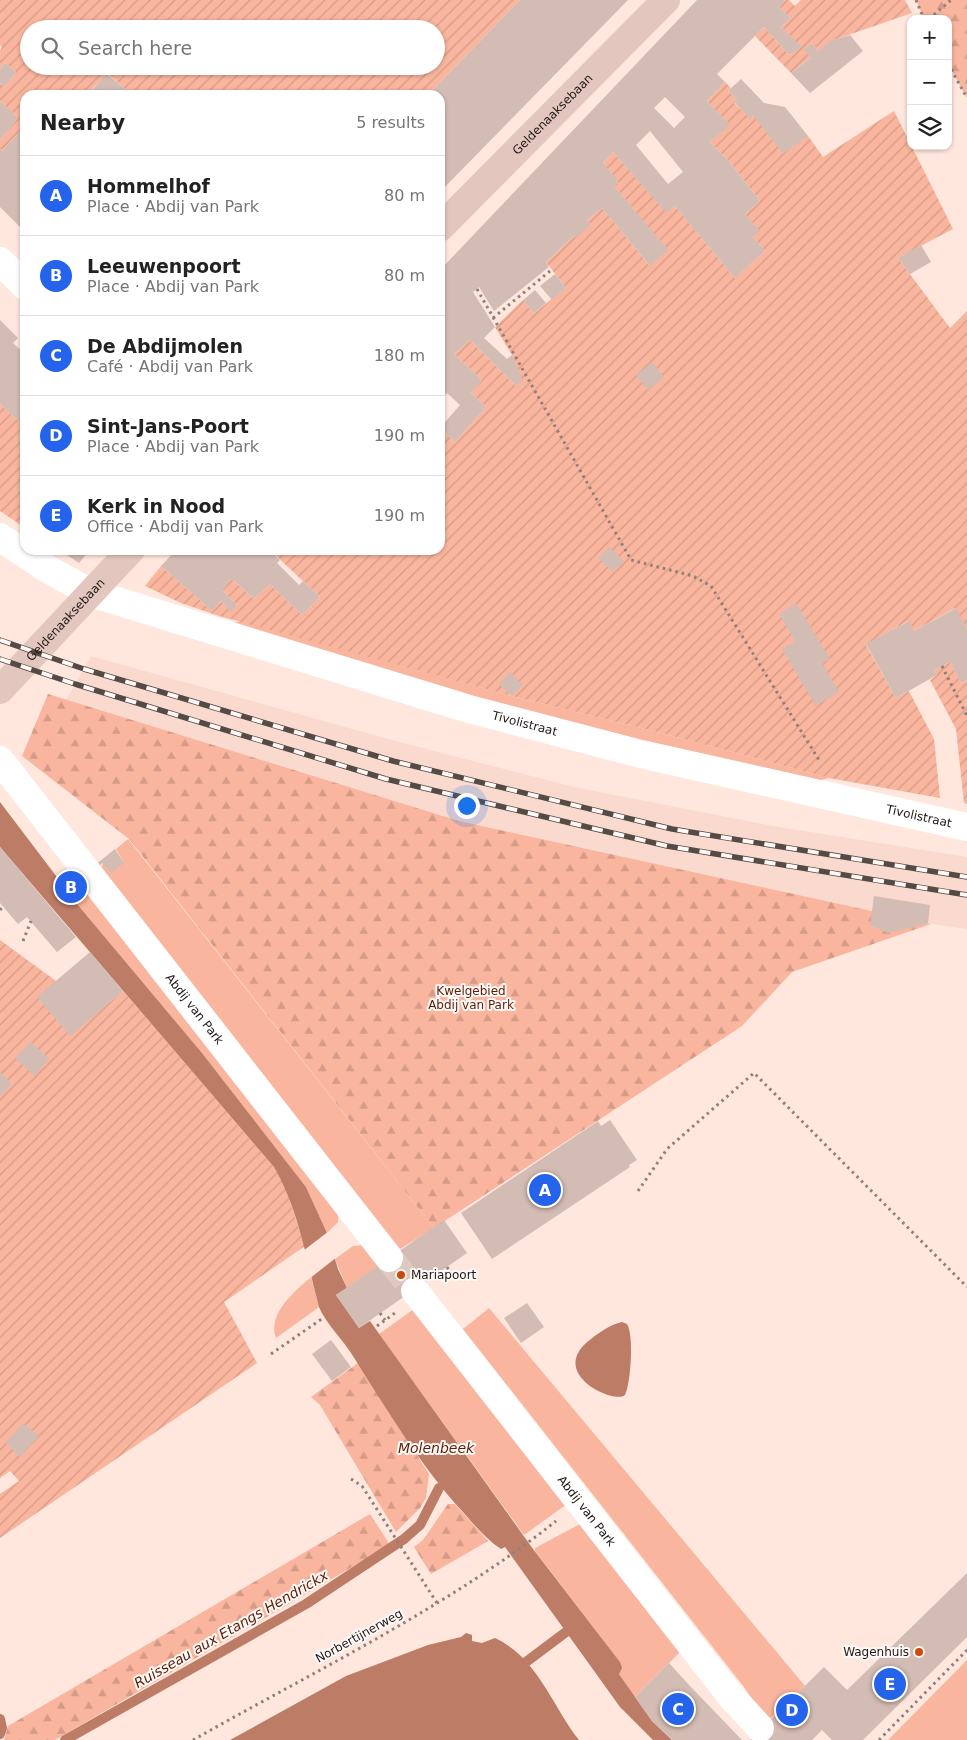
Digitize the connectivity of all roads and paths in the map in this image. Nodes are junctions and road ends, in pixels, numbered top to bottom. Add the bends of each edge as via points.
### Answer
1 (666, 0) edge
2 (916, 0) edge
3 (951, 0) edge
4 (922, 15) edge
5 (934, 15) edge
6 (952, 71) edge
7 (967, 98) edge
8 (445, 223) edge
9 (0, 261) edge
10 (550, 271) dead end
11 (20, 281) edge
12 (477, 289) dead end
13 (493, 318) junction
14 (0, 537) edge
15 (20, 551) edge
16 (26, 555) edge
17 (126, 555) edge
18 (91, 592) junction
19 (942, 666) dead end
20 (0, 690) edge
21 (967, 716) edge
22 (0, 760) edge
23 (844, 801) junction
24 (967, 827) edge
25 (31, 921) dead end
26 (23, 941) dead end
27 (638, 1191) dead end
28 (389, 1258) tunnel mouth
29 (448, 1267) dead end
30 (452, 1274) dead end
31 (967, 1287) edge
32 (415, 1290) tunnel mouth
33 (380, 1314) dead end
34 (324, 1318) dead end
35 (384, 1320) dead end
36 (271, 1354) dead end
37 (351, 1479) dead end
38 (530, 1541) dead end
39 (437, 1603) junction
40 (967, 1650) edge
41 (760, 1728) dead end
42 (193, 1740) edge
43 (879, 1740) edge

1 - 8 street, Geldenaaksebaan
2 - 4 path
3 - 5 path
6 - 7 path
9 - 11 street
10 - 13 path
12 - 13 path
13 - 23 path via 631,560 693,576 711,586
14 - 15 street, Tivolistraat
16 - 18 street, Tivolistraat
17 - 18 street, Geldenaaksebaan
18 - 20 street, Geldenaaksebaan
18 - 23 street, Tivolistraat via 469,709 641,754
19 - 21 path
22 - 28 street, Abdij van Park
23 - 24 street, Tivolistraat
25 - 26 path
27 - 31 path via 667,1149 754,1073
29 - 30 path
32 - 41 street, Abdij van Park via 730,1695
33 - 35 path
34 - 36 path
37 - 39 path via 362,1486
38 - 39 path, Norbertijnerweg
39 - 42 path, Norbertijnerweg
40 - 43 path

